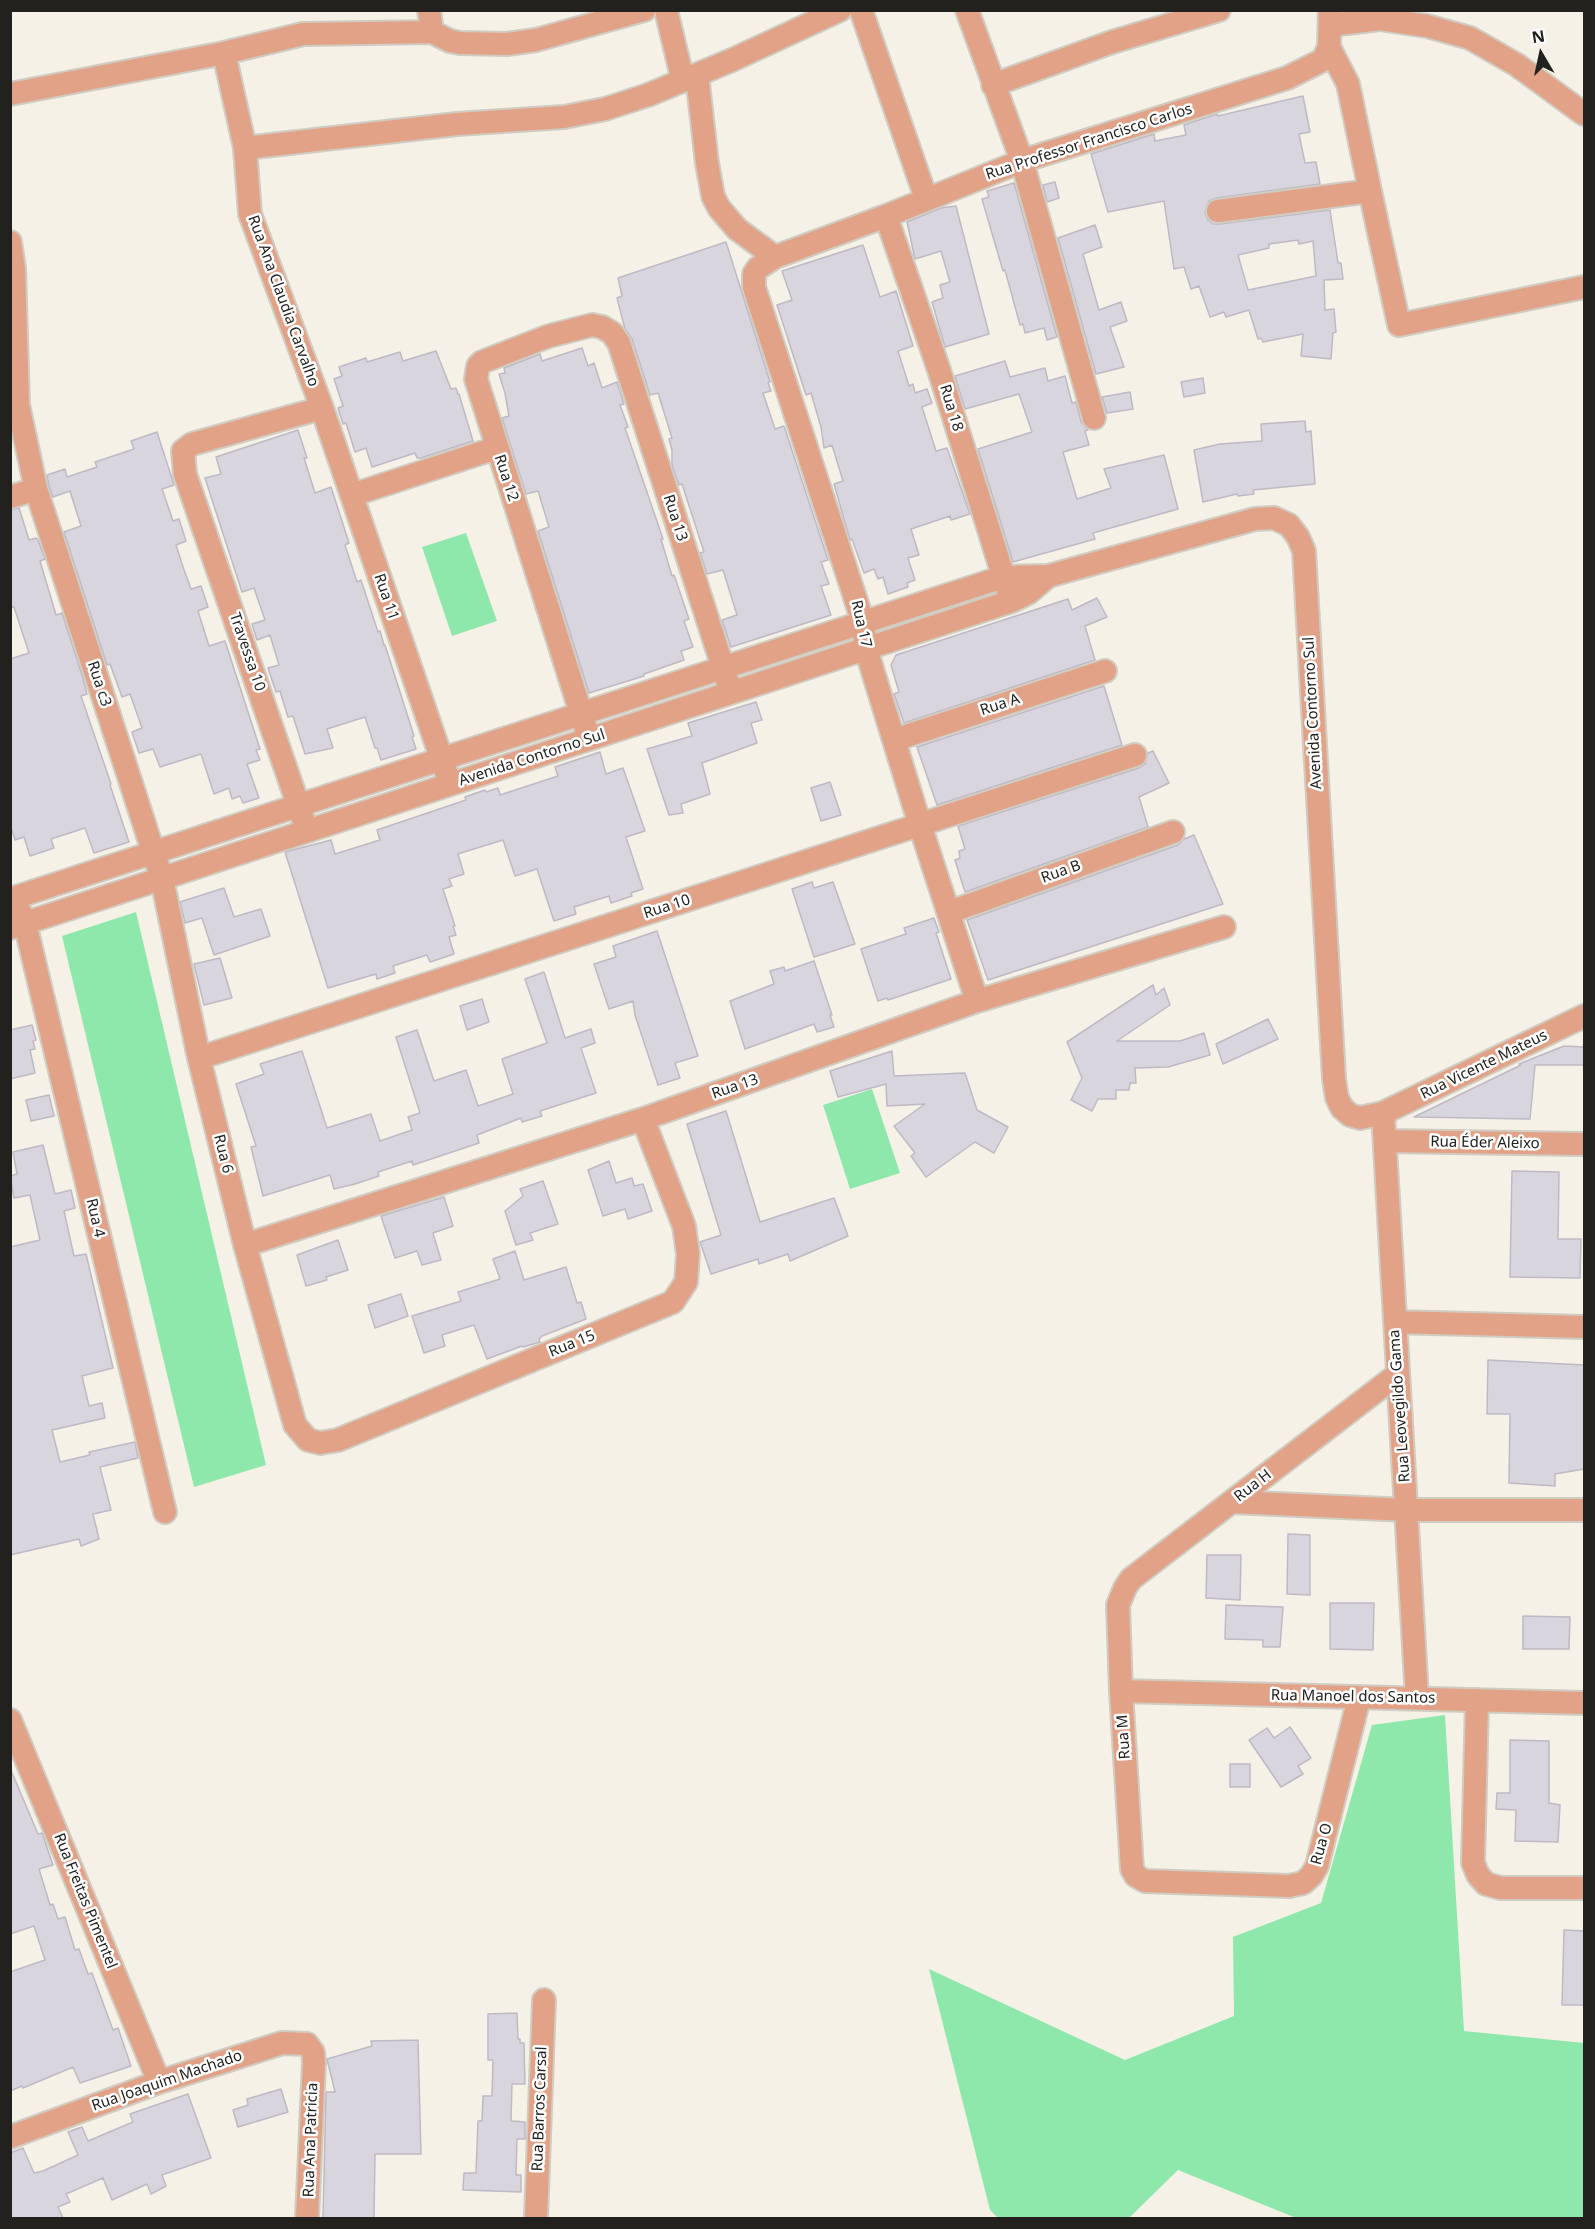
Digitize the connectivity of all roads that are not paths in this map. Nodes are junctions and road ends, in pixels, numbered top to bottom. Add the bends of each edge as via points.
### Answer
1 (644, 10) edge
2 (666, 10) edge
3 (840, 10) edge
4 (861, 10) edge
5 (967, 10) edge
6 (1219, 10) edge
7 (430, 21) edge
8 (1330, 27) edge
9 (224, 53) junction
10 (690, 78) junction
11 (993, 85) junction
12 (10, 94) edge
13 (1584, 114) edge
14 (245, 148) junction
15 (1022, 161) junction
16 (1370, 191) junction
17 (926, 198) junction
18 (1218, 211) dead end
19 (886, 216) junction
20 (10, 242) edge
21 (775, 257) junction
22 (1584, 287) edge
23 (619, 343) joint
24 (322, 408) junction
25 (1094, 418) dead end
26 (496, 448) junction
27 (36, 489) junction
28 (352, 495) junction
29 (10, 497) edge
30 (1048, 576) junction
31 (1004, 577) junction
32 (1012, 601) junction
33 (863, 622) junction
34 (866, 649) junction
35 (723, 668) junction
36 (1105, 671) dead end
37 (731, 693) junction
38 (582, 715) junction
39 (589, 739) junction
40 (894, 740) junction
41 (1134, 755) dead end
42 (442, 760) junction
43 (451, 785) junction
44 (299, 805) junction
45 (920, 825) junction
46 (308, 831) junction
47 (1173, 832) dead end
48 (154, 853) junction
49 (162, 879) junction
50 (12, 894) edge
51 (950, 912) junction
52 (18, 926) edge
53 (1224, 927) dead end
54 (977, 1001) junction
55 (1584, 1016) edge
56 (199, 1058) junction
57 (1383, 1113) junction
58 (643, 1119) junction
59 (1385, 1141) junction
60 (1584, 1144) edge
61 (245, 1245) junction
62 (1395, 1322) junction
63 (1584, 1327) edge
64 (1398, 1374) junction
65 (295, 1425) joint
66 (1232, 1503) junction
67 (1407, 1510) junction
68 (1584, 1510) edge
69 (165, 1512) dead end
70 (1118, 1605) joint
71 (1121, 1691) junction
72 (1359, 1698) junction
73 (1417, 1698) junction
74 (1477, 1700) junction
75 (1584, 1703) edge
76 (10, 1720) edge
77 (1132, 1869) joint
78 (1584, 1888) edge
79 (544, 2000) dead end
80 (314, 2062) joint
81 (159, 2082) junction
82 (10, 2137) edge
83 (307, 2218) edge
84 (536, 2218) edge

1 - 7 street via 520,43 450,41
2 - 10 street
3 - 10 street
4 - 17 street
5 - 11 street
6 - 11 street via 1112,42
7 - 9 street via 364,32 303,34
8 - 13 street via 1380,19 1470,38 1517,64
8 - 15 street, Rua Professor Francisco Carlos via 1323,60 1287,78
8 - 16 street via 1348,84
9 - 12 street
9 - 14 street, Rua Ana Claudia Carvalho
10 - 14 street via 605,109 564,117 457,124
10 - 21 street via 713,196 736,229
11 - 15 street
14 - 24 street, Rua Ana Claudia Carvalho via 250,214
15 - 17 street, Rua Professor Francisco Carlos
15 - 25 street
16 - 18 street
16 - 22 street via 1398,326
17 - 19 street, Rua Professor Francisco Carlos
19 - 21 street, Rua Professor Francisco Carlos
19 - 31 street, Rua 18
20 - 27 street, Rua c3 via 18,405
21 - 33 street, Rua 17 via 758,268 754,286
23 - 26 street, Rua 12 via 612,333 592,325 549,336 482,362 476,379
23 - 35 street, Rua 13
24 - 28 street, Rua 11
24 - 44 street, Travessa 10 via 192,444 183,451 185,474
26 - 28 street
26 - 38 street, Rua 12
27 - 29 street
27 - 48 street, Rua c3
28 - 42 street, Rua 11
30 - 31 street, Avenida Contorno Sul
30 - 32 street, Avenida Contorno Sul
30 - 57 street, Avenida Contorno Sul via 1256,519 1274,518 1289,525 1298,537 1304,551 1334,1079 1337,1098 1350,1115 1360,1118
31 - 32 street, Rua 18
31 - 33 street, Avenida Contorno Sul
32 - 34 street, Avenida Contorno Sul
33 - 34 street, Rua 17
33 - 35 street, Avenida Contorno Sul
34 - 37 street, Avenida Contorno Sul
34 - 40 street, Rua 17
35 - 37 street, Rua 13
35 - 38 street, Avenida Contorno Sul
36 - 40 street, Rua A
37 - 39 street, Avenida Contorno Sul
38 - 39 street, Rua 12
38 - 42 street, Avenida Contorno Sul
39 - 43 street, Avenida Contorno Sul
40 - 45 street, Rua 17
41 - 45 street, Rua 10
42 - 43 street, Rua 11
42 - 44 street, Avenida Contorno Sul
43 - 46 street, Avenida Contorno Sul
44 - 46 street, Travessa 10
44 - 48 street, Avenida Contorno Sul
45 - 51 street, Rua 17
45 - 56 street, Rua 10
46 - 49 street, Avenida Contorno Sul
47 - 51 street, Rua B
48 - 49 street, Rua c3
48 - 50 street, Avenida Contorno Sul
49 - 52 street, Avenida Contorno Sul
49 - 56 street, Rua 6
50 - 52 street, Rua 4
51 - 54 street, Rua 17
52 - 69 street, Rua 4
53 - 54 street, Rua 13
54 - 58 street, Rua 13
55 - 57 street, Rua Vicente Mateus
56 - 61 street, Rua 6
57 - 59 street, Rua Leovegildo Gama
58 - 61 street, Rua 13
58 - 65 street, Rua 15 via 684,1226 686,1282 673,1302 338,1440 308,1440
59 - 60 street, Rua Éder Aleixo
59 - 62 street, Rua Leovegildo Gama
61 - 65 street, Rua 6
62 - 63 street
62 - 64 street, Rua Leovegildo Gama
64 - 66 street, Rua H
64 - 67 street, Rua Leovegildo Gama
66 - 67 street
66 - 70 street, Rua H via 1131,1579
67 - 68 street
67 - 73 street, Rua Leovegildo Gama
70 - 71 street, Rua M
71 - 72 street, Rua Manoel dos Santos
71 - 77 street, Rua M
72 - 73 street, Rua Manoel dos Santos
72 - 77 street, Rua O via 1317,1866 1303,1883 1289,1886 1145,1881
73 - 74 street, Rua Manoel dos Santos
74 - 75 street, Rua Manoel dos Santos
74 - 78 street via 1473,1863 1478,1875 1486,1884 1501,1887
76 - 81 street, Rua Freitas Pimentel
79 - 84 street, Rua Barros Carsal
80 - 81 street, Rua Joaquim Machado via 308,2044 282,2043
80 - 83 street, Rua Ana Patricia
81 - 82 street, Rua Joaquim Machado

